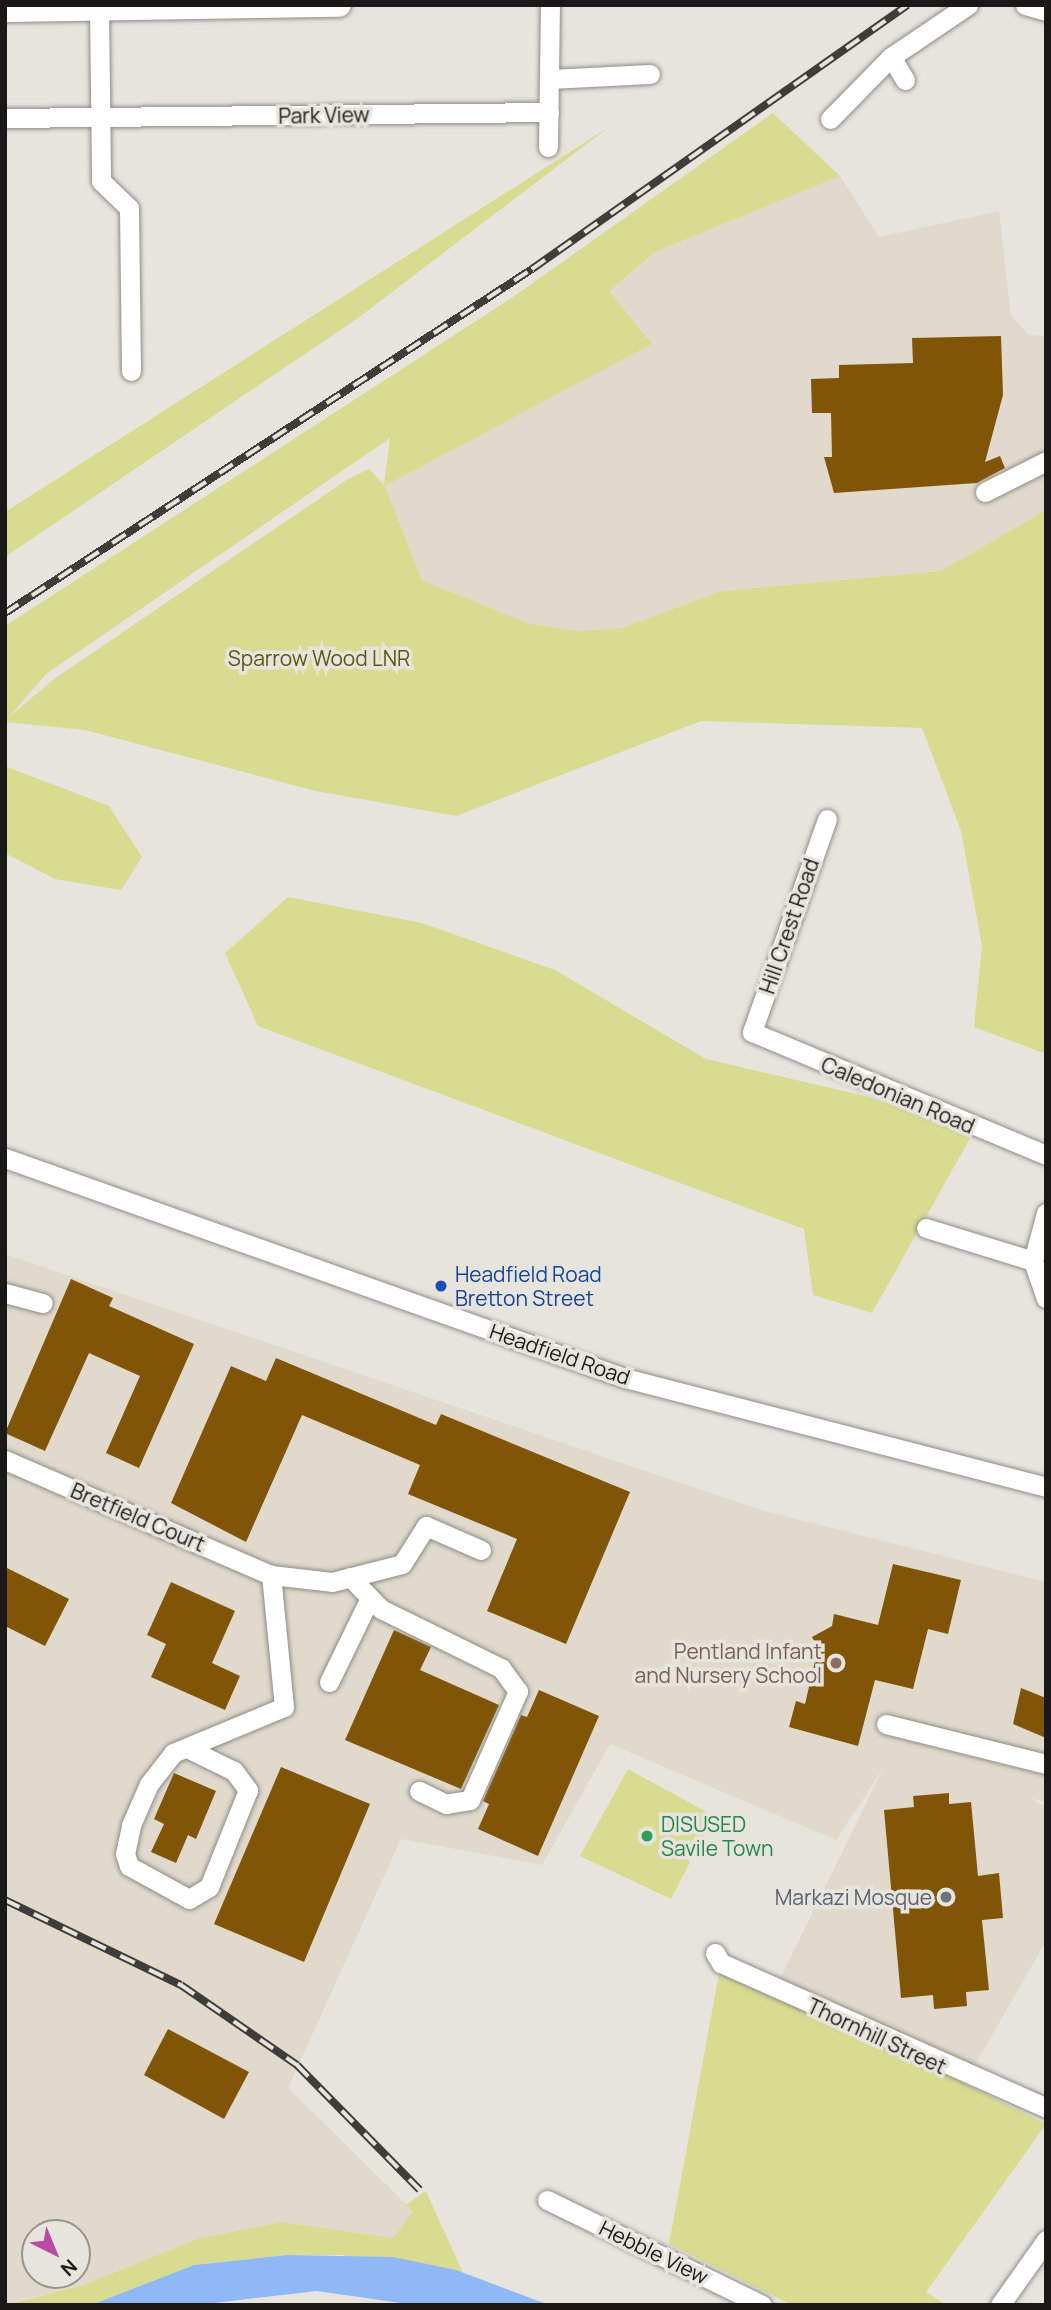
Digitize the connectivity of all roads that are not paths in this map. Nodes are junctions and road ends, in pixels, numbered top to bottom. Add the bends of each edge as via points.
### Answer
1 (339, 5) edge
2 (550, 5) edge
3 (968, 5) edge
4 (1025, 5) edge
5 (265, 6) edge
6 (84, 8) edge
7 (5, 10) edge
8 (1046, 11) edge
9 (891, 57) junction
10 (650, 74) dead end
11 (549, 79) junction
12 (905, 80) dead end
13 (549, 112) junction
14 (99, 117) junction
15 (5, 118) edge
16 (830, 118) dead end
17 (548, 147) dead end
18 (131, 371) dead end
19 (1046, 461) edge
20 (985, 492) dead end
21 (827, 819) dead end
22 (752, 1032) joint
23 (1046, 1155) edge
24 (5, 1158) edge
25 (1046, 1213) edge
26 (926, 1228) dead end
27 (1033, 1261) junction
28 (5, 1293) edge
29 (1046, 1298) edge
30 (43, 1303) dead end
31 (5, 1460) edge
32 (1046, 1487) edge
33 (481, 1550) dead end
34 (271, 1575) junction
35 (350, 1577) junction
36 (370, 1598) junction
37 (329, 1682) dead end
38 (886, 1724) dead end
39 (189, 1749) junction
40 (1046, 1764) edge
41 (419, 1791) dead end
42 (715, 1953) dead end
43 (1046, 2108) edge
44 (547, 2200) dead end
45 (1046, 2240) edge
46 (762, 2305) edge
47 (1000, 2305) edge

1 - 5 main road
2 - 11 street
3 - 9 street
4 - 8 street
5 - 6 main road
6 - 7 main road
6 - 14 street
9 - 12 street
9 - 16 street
10 - 11 street
11 - 13 street
13 - 14 street, Park View
13 - 17 street
14 - 15 street, Park View
14 - 18 street via 101,181 129,208
19 - 20 street
21 - 22 street, Hill Crest Road
22 - 23 street, Caledonian Road
24 - 32 street, Headfield Road via 625,1378
25 - 27 street
26 - 27 street
27 - 29 street
28 - 30 street
31 - 34 street, Bretfield Court
33 - 35 street, Bretfield Court via 426,1525 402,1564
34 - 35 street, Bretfield Court via 332,1582
34 - 39 street via 284,1707
35 - 36 street
36 - 37 street
36 - 41 street via 488,1660 518,1691 470,1800 446,1804
38 - 40 street
39 - 39 street via 234,1771 248,1790 209,1887 189,1899 138,1875 125,1854 149,1784 173,1754
42 - 43 street, Thornhill Street via 721,1964
44 - 46 street, Hebble View
45 - 47 street

